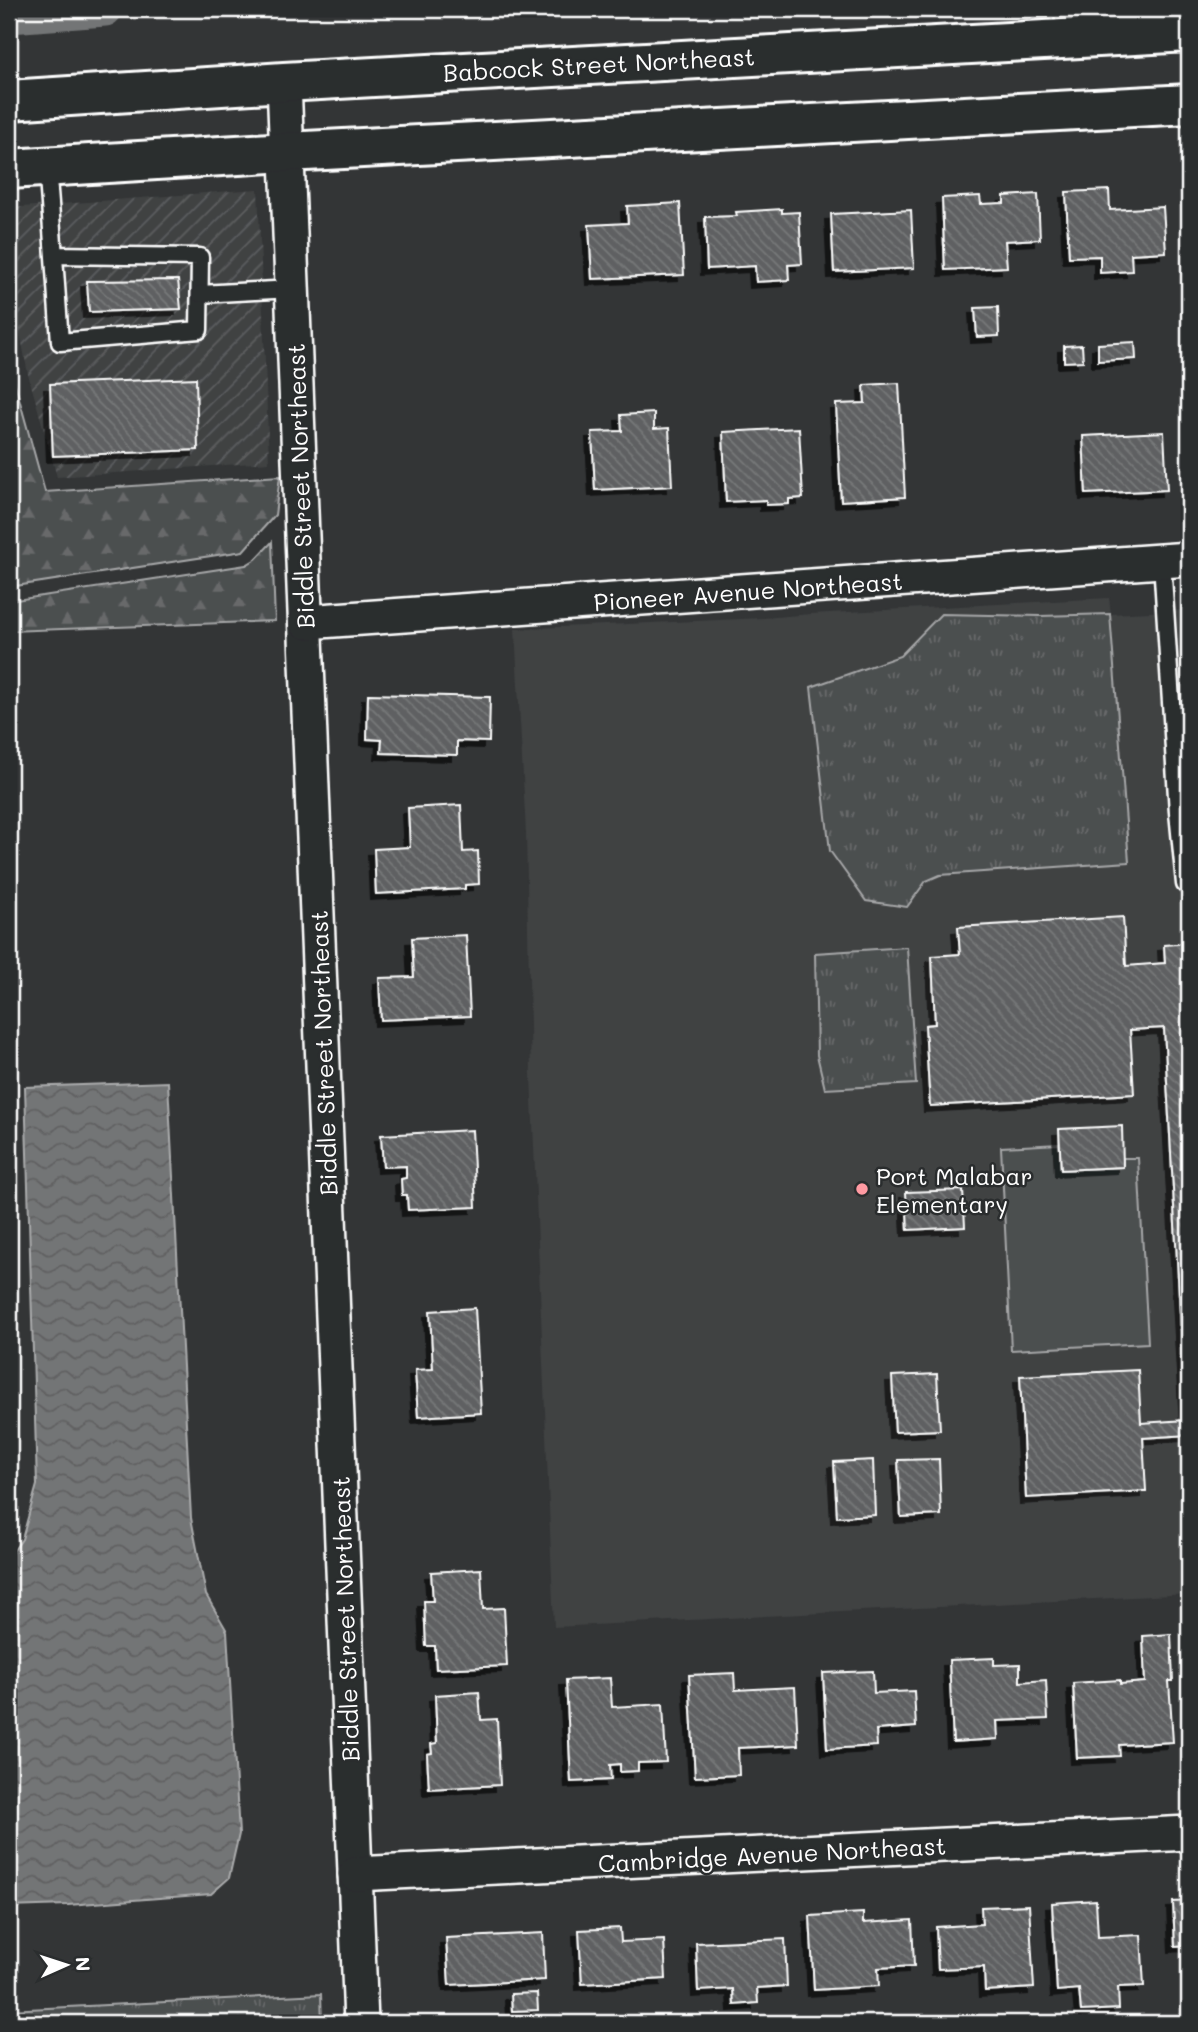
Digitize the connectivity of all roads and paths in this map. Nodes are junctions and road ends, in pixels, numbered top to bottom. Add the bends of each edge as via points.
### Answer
1 (1189, 32) edge
2 (284, 82) junction
3 (9, 100) edge
4 (1189, 104) edge
5 (287, 152) junction
6 (47, 167) junction
7 (9, 169) edge
8 (54, 255) junction
9 (293, 289) junction
10 (200, 294) junction
11 (1176, 560) edge
12 (306, 622) junction
13 (1189, 887) edge
14 (1189, 1833) edge
15 (355, 1874) junction
16 (361, 2023) edge

1 - 2 main road, Babcock Street Northeast
2 - 3 main road, Babcock Street Northeast
2 - 5 street, Biddle Street Northeast
4 - 5 main road
5 - 6 main road
5 - 9 street, Biddle Street Northeast
6 - 7 main road
6 - 8 lane
8 - 10 lane via 200,257
8 - 10 lane via 60,342 199,330
9 - 10 lane
9 - 12 street, Biddle Street Northeast
11 - 12 street, Pioneer Avenue Northeast
11 - 13 lane via 1178,812 1185,884
12 - 15 street, Biddle Street Northeast
14 - 15 street, Cambridge Avenue Northeast
15 - 16 street, Biddle Street Northeast

